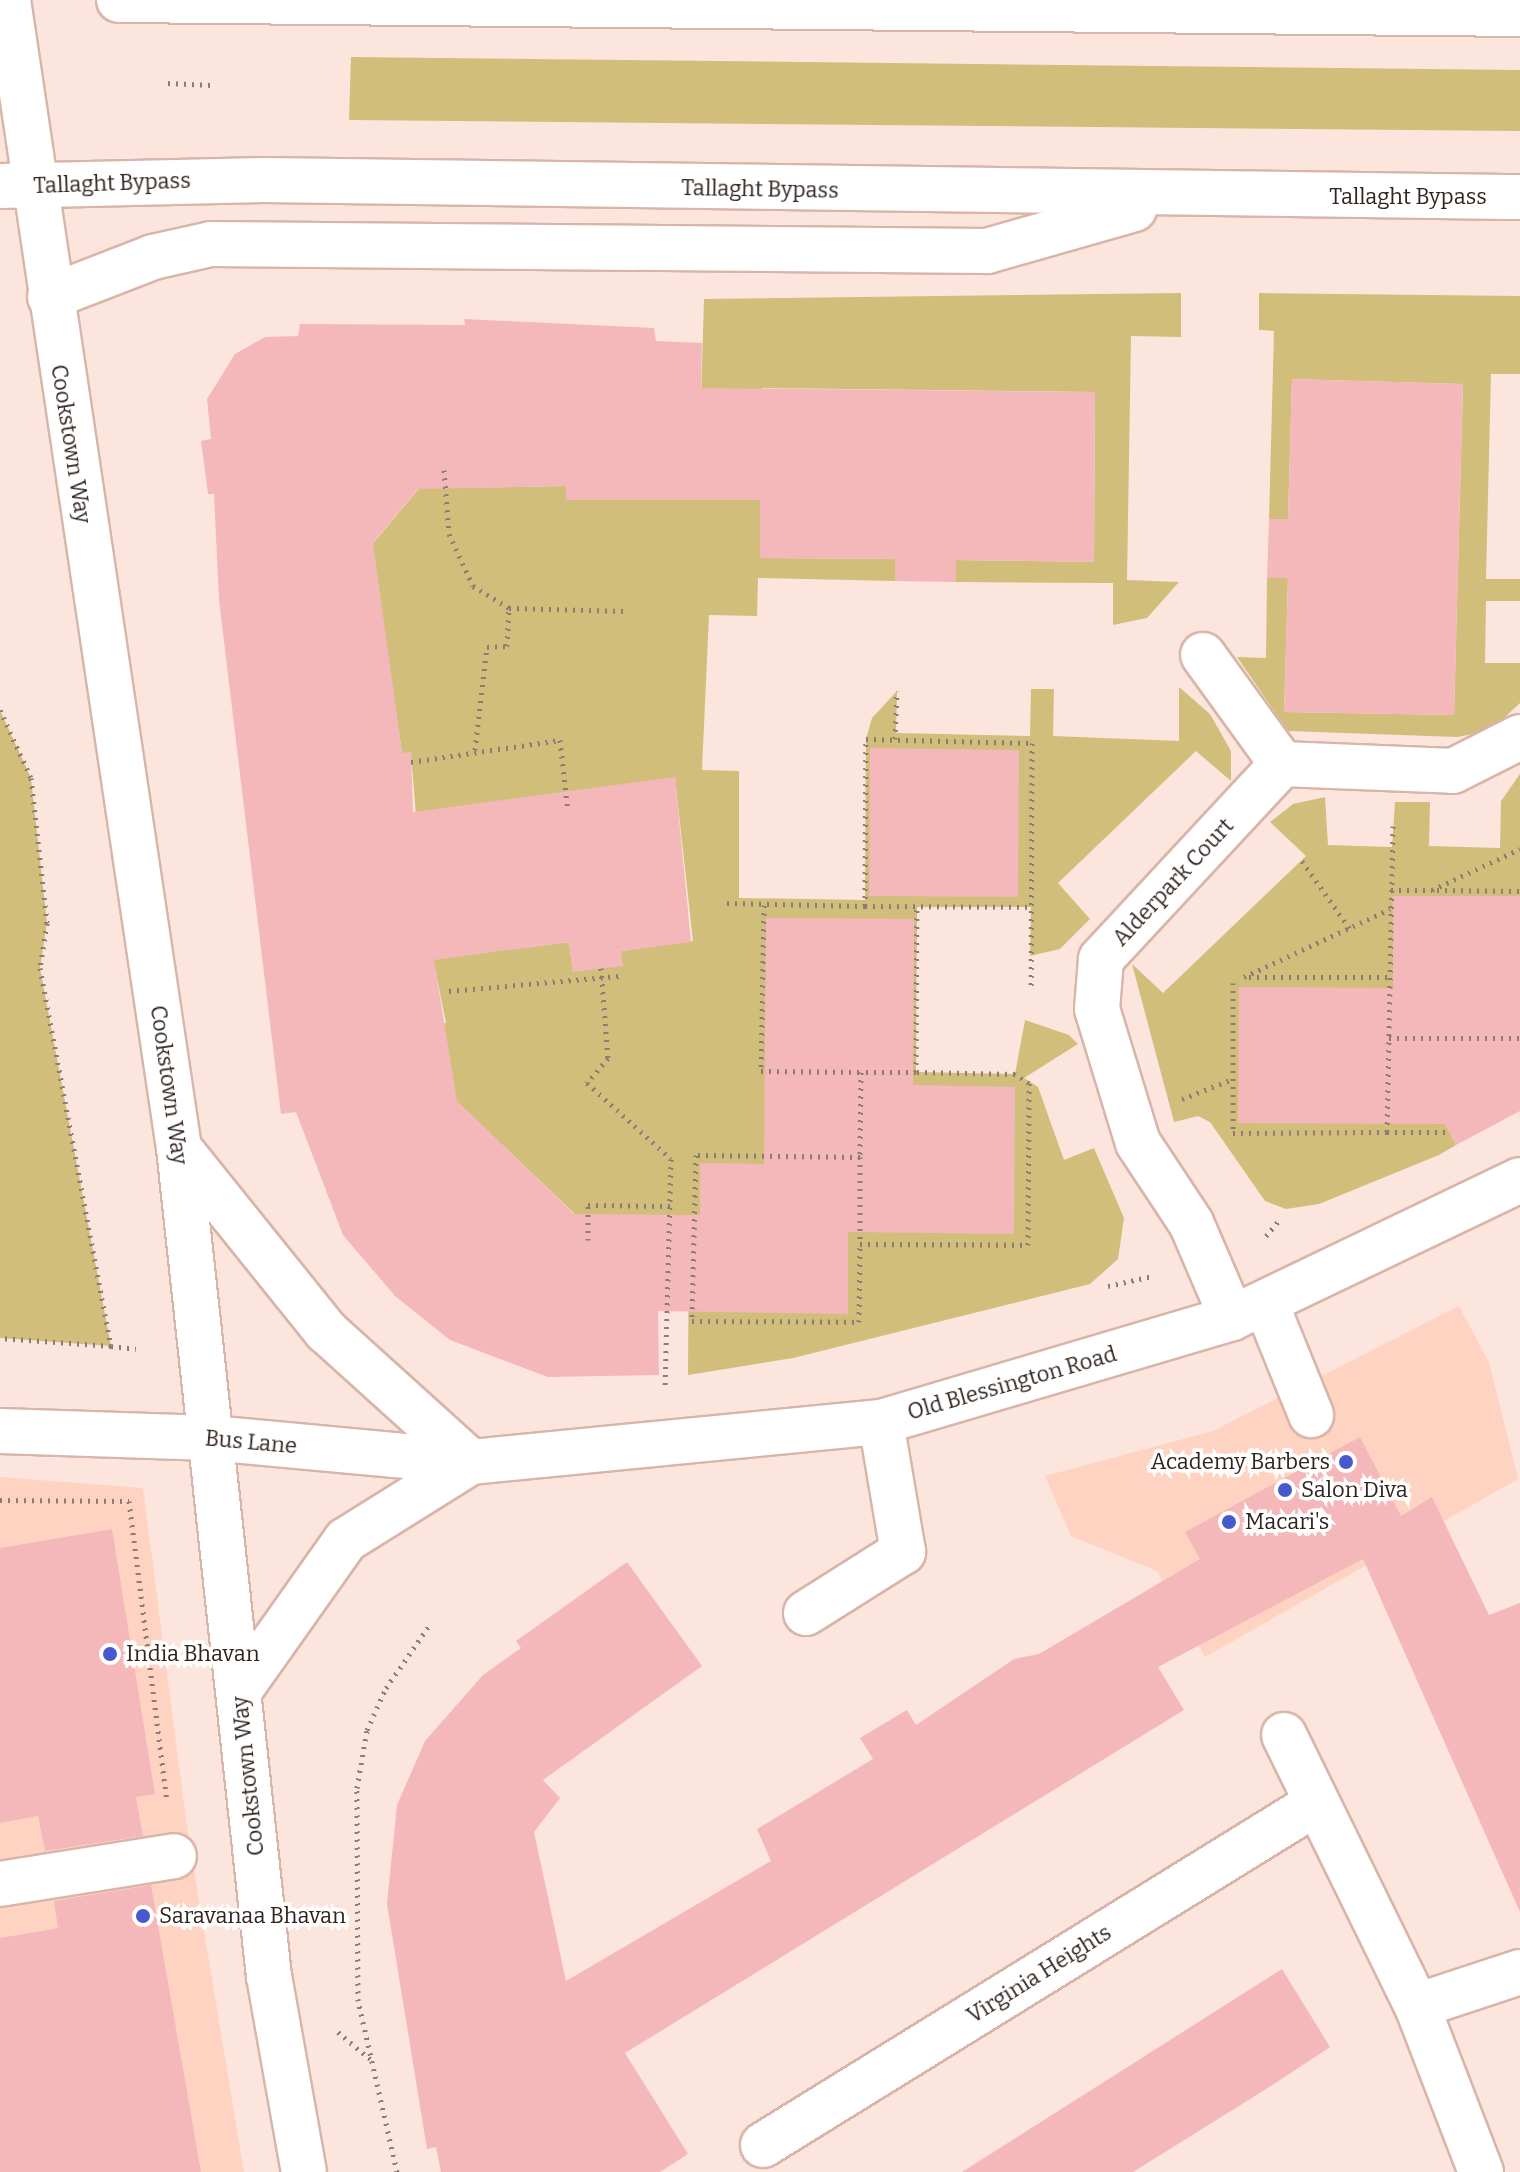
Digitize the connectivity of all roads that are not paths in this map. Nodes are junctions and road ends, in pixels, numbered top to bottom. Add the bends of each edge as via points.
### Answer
1 (8, 0) edge
2 (119, 0) edge
3 (264, 0) edge
4 (1520, 14) edge
5 (17, 186) edge
6 (1179, 196) junction
7 (1520, 197) edge
8 (50, 297) junction
9 (1203, 655) dead end
10 (1520, 737) edge
11 (1282, 764) junction
12 (179, 1148) junction
13 (1520, 1180) edge
14 (1249, 1311) junction
15 (1311, 1415) dead end
16 (881, 1422) junction
17 (10, 1426) edge
18 (211, 1438) junction
19 (471, 1462) junction
20 (806, 1613) dead end
21 (239, 1691) junction
22 (1284, 1735) dead end
23 (1315, 1804) junction
24 (174, 1856) road end
25 (0, 1884) edge
26 (1520, 1972) edge
27 (1417, 2006) junction
28 (763, 2145) dead end
29 (304, 2172) edge
30 (1481, 2172) edge

1 - 5 street, Cookstown Way
2 - 3 street
3 - 4 street
5 - 6 street, Tallaght Bypass via 252,180
5 - 8 street, Cookstown Way
6 - 7 street, Tallaght Bypass
6 - 8 street via 987,251 211,244 153,257
8 - 12 street, Cookstown Way
9 - 11 street
10 - 11 street via 1453,771
11 - 14 street, Alderpark Court via 1101,959 1098,988 1097,1009 1138,1143
12 - 18 street, Cookstown Way
12 - 19 street via 326,1331
13 - 14 street, Old Blessington Road
14 - 15 street, Alderpark Court
14 - 16 street, Old Blessington Road
16 - 19 street, Old Blessington Road
16 - 20 street via 903,1552
17 - 18 street, Bus Lane
18 - 19 street, Bus Lane
18 - 21 street, Cookstown Way
19 - 21 street via 346,1540
21 - 29 street, Cookstown Way via 269,1976
22 - 23 street
23 - 27 street
23 - 28 street, Virginia Heights
24 - 25 street
26 - 27 street
27 - 30 street

